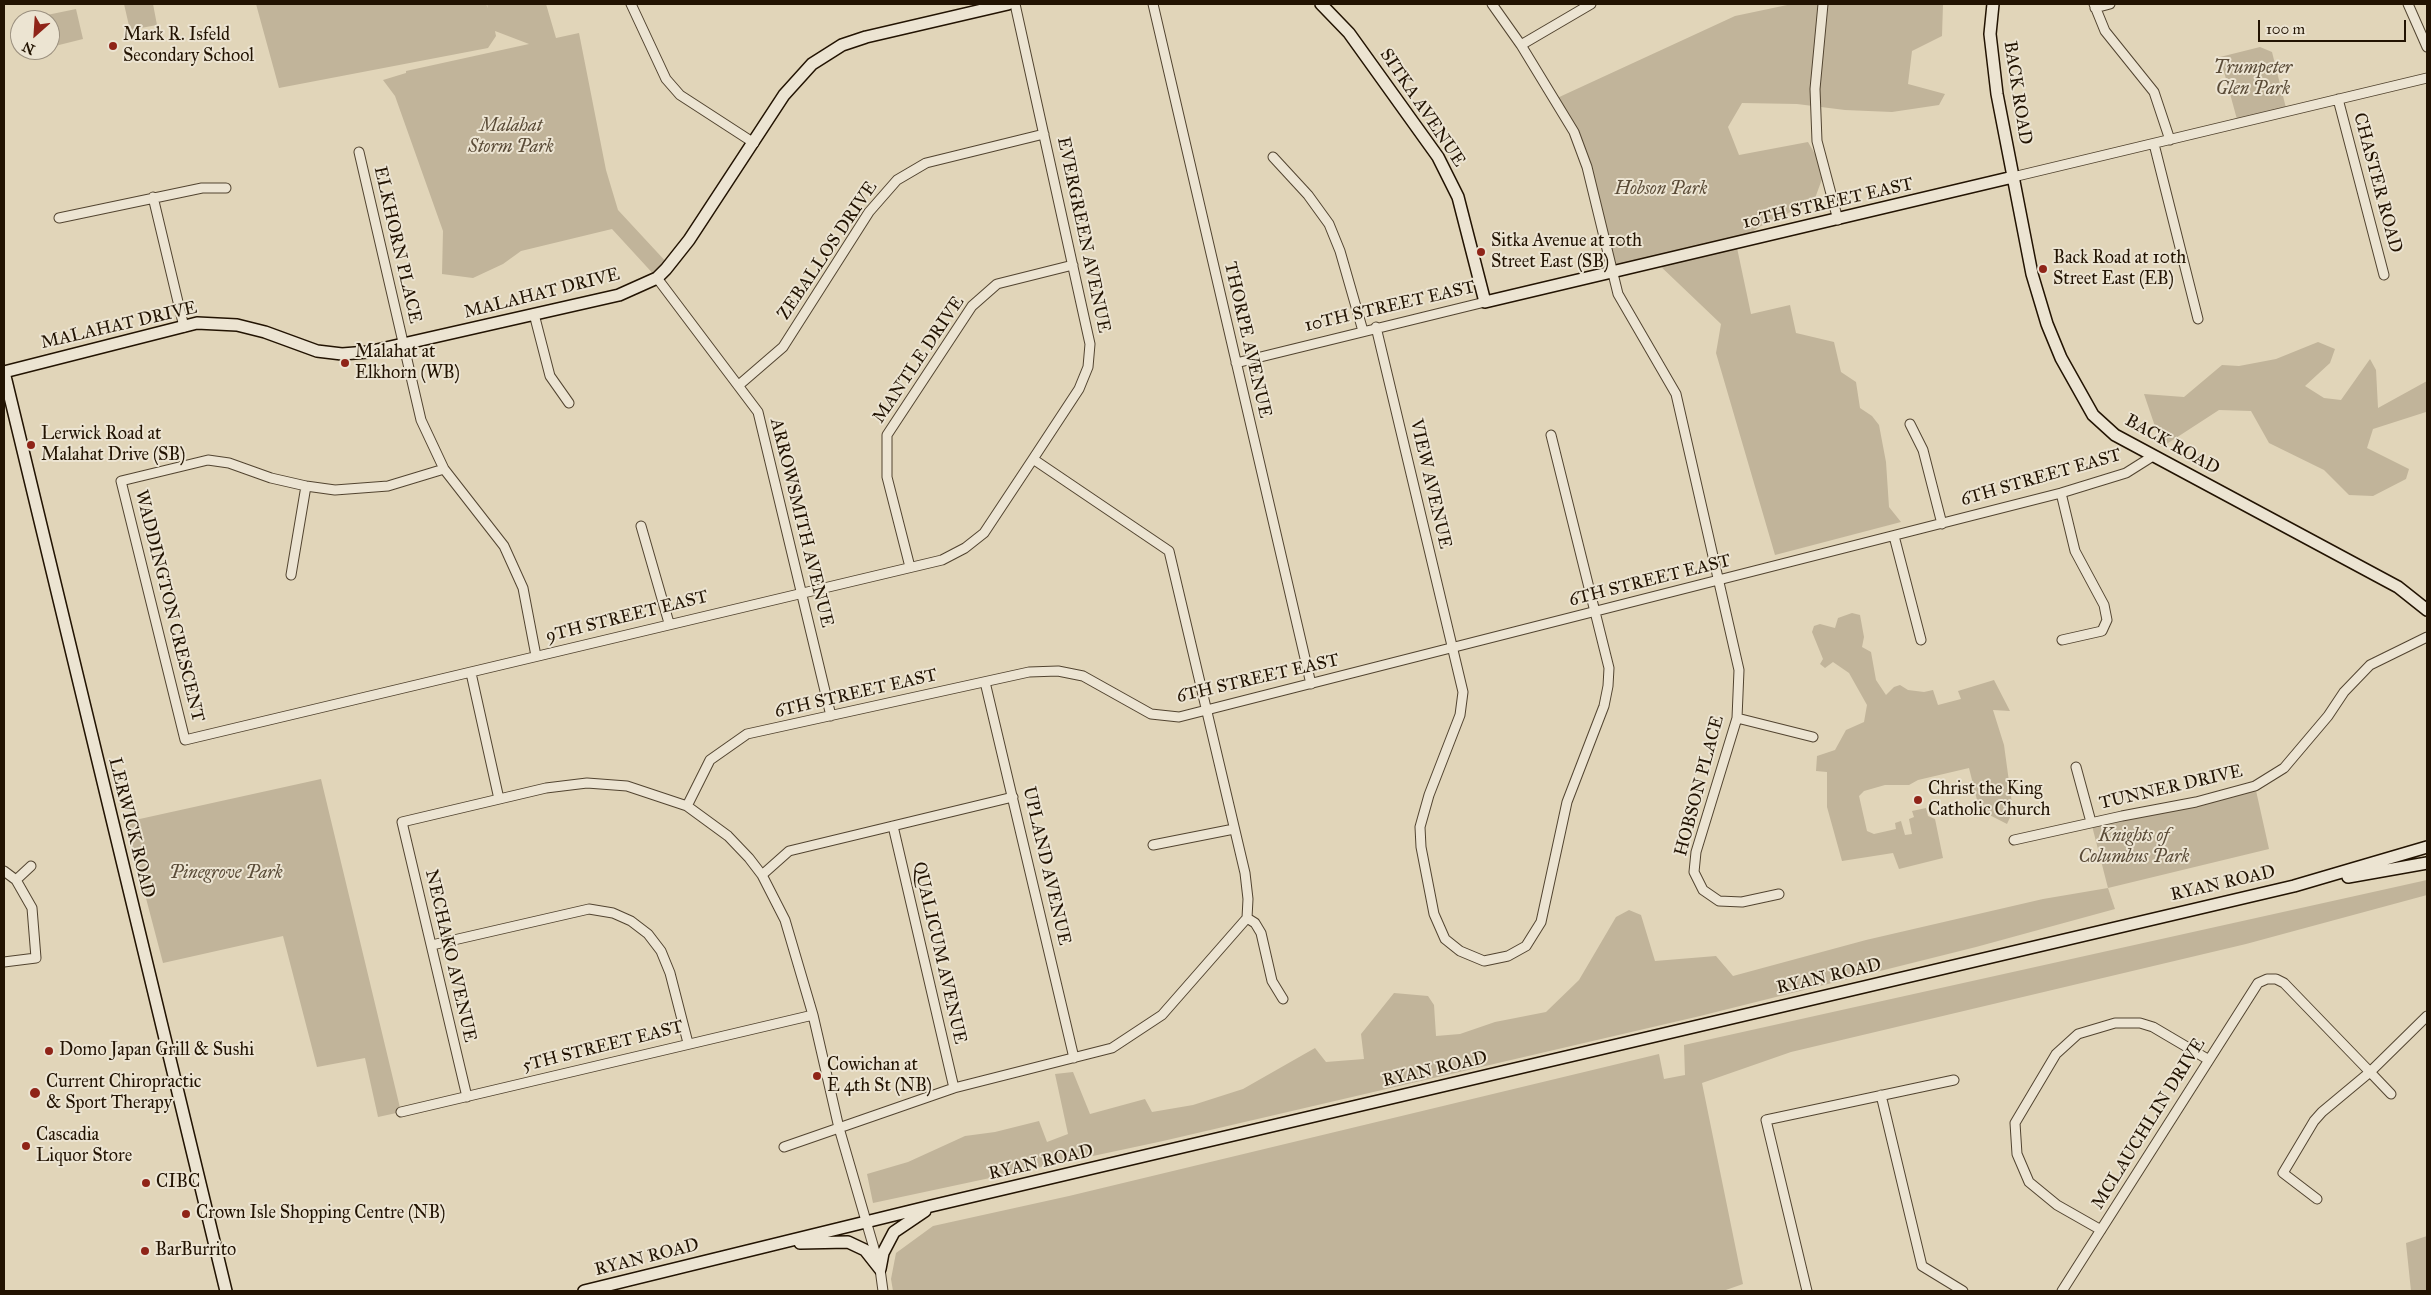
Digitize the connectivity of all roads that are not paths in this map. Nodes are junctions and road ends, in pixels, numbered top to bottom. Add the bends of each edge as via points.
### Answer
1 (631, 4) edge
2 (1008, 4) edge
3 (1014, 4) edge
4 (1153, 4) edge
5 (1321, 4) edge
6 (1492, 4) edge
7 (1592, 4) edge
8 (1823, 4) edge
9 (1993, 4) edge
10 (2110, 4) edge
11 (2408, 4) edge
12 (2095, 6) edge
13 (1522, 45) junction
14 (2427, 47) edge
15 (2427, 78) edge
16 (2338, 99) junction
17 (1044, 134) junction
18 (2170, 140) junction
19 (754, 142) junction
20 (2154, 144) junction
21 (359, 152) dead end
22 (1273, 157) dead end
23 (2013, 177) junction
24 (226, 188) dead end
25 (153, 197) junction
26 (59, 218) dead end
27 (1838, 220) junction
28 (1073, 265) junction
29 (1612, 273) junction
30 (2384, 276) dead end
31 (657, 278) junction
32 (1485, 302) junction
33 (534, 314) junction
34 (2198, 319) dead end
35 (184, 326) junction
36 (1376, 327) junction
37 (1363, 330) junction
38 (403, 346) junction
39 (1236, 363) junction
40 (4, 372) edge
41 (739, 385) junction
42 (569, 403) dead end
43 (1910, 424) dead end
44 (1551, 435) dead end
45 (2153, 456) junction
46 (1033, 459) junction
47 (444, 469) junction
48 (306, 486) junction
49 (2061, 493) junction
50 (1942, 524) junction
51 (642, 526) dead end
52 (1894, 536) junction
53 (910, 567) junction
54 (291, 575) dead end
55 (1718, 580) junction
56 (801, 592) junction
57 (2427, 610) edge
58 (1595, 612) junction
59 (669, 623) junction
60 (2427, 637) edge
61 (1921, 640) dead end
62 (2062, 640) dead end
63 (1452, 648) junction
64 (536, 656) junction
65 (471, 673) junction
66 (985, 682) junction
67 (1310, 684) junction
68 (1208, 710) junction
69 (831, 716) junction
70 (1736, 718) junction
71 (1813, 737) dead end
72 (185, 740) joint
73 (2076, 767) dead end
74 (1013, 797) junction
75 (499, 799) junction
76 (687, 806) junction
77 (2091, 822) junction
78 (893, 826) junction
79 (1234, 829) junction
80 (2014, 840) dead end
81 (1153, 845) dead end
82 (2427, 847) edge
83 (2427, 863) edge
84 (31, 866) dead end
85 (4, 871) edge
86 (762, 875) junction
87 (16, 880) junction
88 (2294, 886) junction
89 (1779, 894) dead end
90 (1247, 918) junction
91 (432, 945) junction
92 (4, 962) edge
93 (1283, 999) dead end
94 (813, 1015) junction
95 (2427, 1016) edge
96 (688, 1043) junction
97 (1074, 1058) junction
98 (2209, 1060) junction
99 (2370, 1072) junction
100 (1954, 1080) dead end
101 (954, 1088) junction
102 (2391, 1094) dead end
103 (1881, 1095) junction
104 (467, 1096) junction
105 (401, 1112) dead end
106 (839, 1128) junction
107 (784, 1146) dead end
108 (2317, 1200) dead end
109 (931, 1206) junction
110 (866, 1222) junction
111 (2101, 1230) junction
112 (780, 1244) junction
113 (880, 1270) junction
114 (226, 1291) edge
115 (584, 1291) edge
116 (883, 1291) edge
117 (1807, 1291) edge
118 (1963, 1291) edge
119 (2062, 1291) edge

1 - 19 street via 666,80 680,95
2 - 19 main road, MALAHAT DRIVE via 842,45 797,78
3 - 17 street, EVERGREEN AVENUE
4 - 39 street, THORPE AVENUE
5 - 32 main road, SITKA AVENUE via 1349,32 1438,157 1458,197
6 - 13 street, HOBSON PLACE
7 - 13 street
8 - 27 street via 1815,89 1817,141
9 - 23 main road, BACK ROAD via 1990,34 1997,94
10 - 12 street
11 - 14 street
12 - 18 street via 2105,31 2154,92
13 - 29 street, HOBSON PLACE via 1574,132 1587,167
15 - 16 street, 10TH STREET EAST
16 - 18 street, 10TH STREET EAST
16 - 30 street, CHASTER ROAD
17 - 28 street, EVERGREEN AVENUE
17 - 41 street, ZEBALLOS DRIVE via 926,163 897,180 869,212 783,347
18 - 20 street, 10TH STREET EAST
19 - 31 main road, MALAHAT DRIVE via 688,241
20 - 23 street, 10TH STREET EAST
20 - 34 street
21 - 38 street, ELKHORN PLACE
22 - 37 street via 1329,224
23 - 27 main road, 10TH STREET EAST
23 - 45 main road, BACK ROAD via 2032,274 2061,358 2093,415 2115,435
24 - 25 street via 202,188
25 - 26 street
25 - 35 street
27 - 29 main road, 10TH STREET EAST
28 - 46 street, EVERGREEN AVENUE via 1090,344 1088,366 1079,389
28 - 53 street, MANTLE DRIVE via 997,284 972,306 887,435 887,476
29 - 32 main road, 10TH STREET EAST
29 - 55 street, HOBSON PLACE via 1618,294 1676,394
31 - 33 main road, MALAHAT DRIVE via 619,295
31 - 41 street, ARROWSMITH AVENUE
32 - 36 street, 10TH STREET EAST
33 - 38 main road, MALAHAT DRIVE
33 - 42 street via 550,376
35 - 38 main road, MALAHAT DRIVE via 197,323 237,326 265,332 317,351 342,354
35 - 40 main road, MALAHAT DRIVE
36 - 37 street, 10TH STREET EAST
36 - 63 street, VIEW AVENUE
37 - 39 street, 10TH STREET EAST
38 - 47 street, ELKHORN PLACE via 421,420
39 - 67 street, THORPE AVENUE
40 - 114 main road, LERWICK ROAD
41 - 56 street, ARROWSMITH AVENUE via 758,412
43 - 50 street via 1923,450
44 - 58 street, VIEW AVENUE
45 - 49 street, 6TH STREET EAST via 2126,474
45 - 57 main road, BACK ROAD via 2398,587
46 - 53 street, 9TH STREET EAST via 984,533 942,560
46 - 68 street via 1169,551
47 - 48 street, WADDINGTON CRESCENT via 388,486 335,490
47 - 64 street, ELKHORN PLACE via 504,546 523,588
48 - 54 street
48 - 72 street, WADDINGTON CRESCENT via 208,460 121,481
49 - 50 street, 6TH STREET EAST
49 - 62 street via 2075,552 2104,605 2107,620 2102,631
50 - 52 street, 6TH STREET EAST
51 - 59 street
52 - 55 street, 6TH STREET EAST
52 - 61 street
53 - 56 street, 9TH STREET EAST
55 - 58 street, 6TH STREET EAST
55 - 70 street, HOBSON PLACE via 1739,670
56 - 59 street, 9TH STREET EAST
56 - 69 street, ARROWSMITH AVENUE
58 - 63 street, 6TH STREET EAST
58 - 63 street, VIEW AVENUE via 1609,668 1608,686 1604,706 1566,802 1540,922 1526,946 1508,956 1484,961 1460,951 1446,939 1434,914 1421,848 1420,827 1429,795 1460,714 1463,692
59 - 64 street, 9TH STREET EAST
60 - 77 street, TUNNER DRIVE via 2370,665 2284,768 2255,786 2196,802
63 - 67 street, 6TH STREET EAST
64 - 65 street, 9TH STREET EAST
65 - 72 street, 9TH STREET EAST
65 - 75 street
66 - 68 street, 6TH STREET EAST via 1029,672 1058,671 1083,676 1151,714 1179,717
66 - 69 street, 6TH STREET EAST
66 - 74 street, UPLAND AVENUE
67 - 68 street, 6TH STREET EAST
68 - 79 street
69 - 76 street, 6TH STREET EAST via 747,734 710,760
70 - 71 street
70 - 89 street, HOBSON PLACE via 1696,852 1694,872 1703,890 1719,901 1742,902
73 - 77 street
74 - 78 street
74 - 97 street, UPLAND AVENUE
75 - 76 street via 586,783 627,786
75 - 91 street, NECHAKO AVENUE via 402,822
76 - 86 street via 728,836
77 - 80 street, TUNNER DRIVE
78 - 86 street via 789,851
78 - 101 street, QUALICUM AVENUE
79 - 81 street
79 - 90 street via 1245,873
82 - 88 main road, RYAN ROAD
83 - 88 main road, RYAN ROAD
84 - 87 street
85 - 87 street
86 - 94 street via 785,920
87 - 92 street via 32,908 36,958
88 - 109 main road, RYAN ROAD
90 - 93 street via 1261,933 1272,981
90 - 97 street via 1162,1015 1112,1048
91 - 96 street via 589,909 613,913 648,934 661,951
91 - 104 street, NECHAKO AVENUE
94 - 96 street, 5TH STREET EAST
94 - 106 street
95 - 99 street
96 - 104 street, 5TH STREET EAST
97 - 101 street
98 - 99 street, MCLAUCHLIN DRIVE via 2258,983 2267,978 2284,984
98 - 111 street, MCLAUCHLIN DRIVE
98 - 111 street via 2153,1026 2115,1023 2078,1034 2056,1054 2015,1123 2018,1154 2028,1182 2057,1205
99 - 102 street
99 - 108 street via 2322,1112 2283,1173
100 - 103 street
101 - 106 street
103 - 117 street via 1766,1120
103 - 118 street via 1922,1266
104 - 105 street, 5TH STREET EAST
106 - 107 street
106 - 110 street
109 - 110 main road, RYAN ROAD
109 - 113 main road via 894,1232 883,1253
110 - 112 main road, RYAN ROAD
110 - 113 street
111 - 119 street, MCLAUCHLIN DRIVE
112 - 113 main road via 848,1242 865,1250
112 - 115 main road, RYAN ROAD
113 - 116 street

